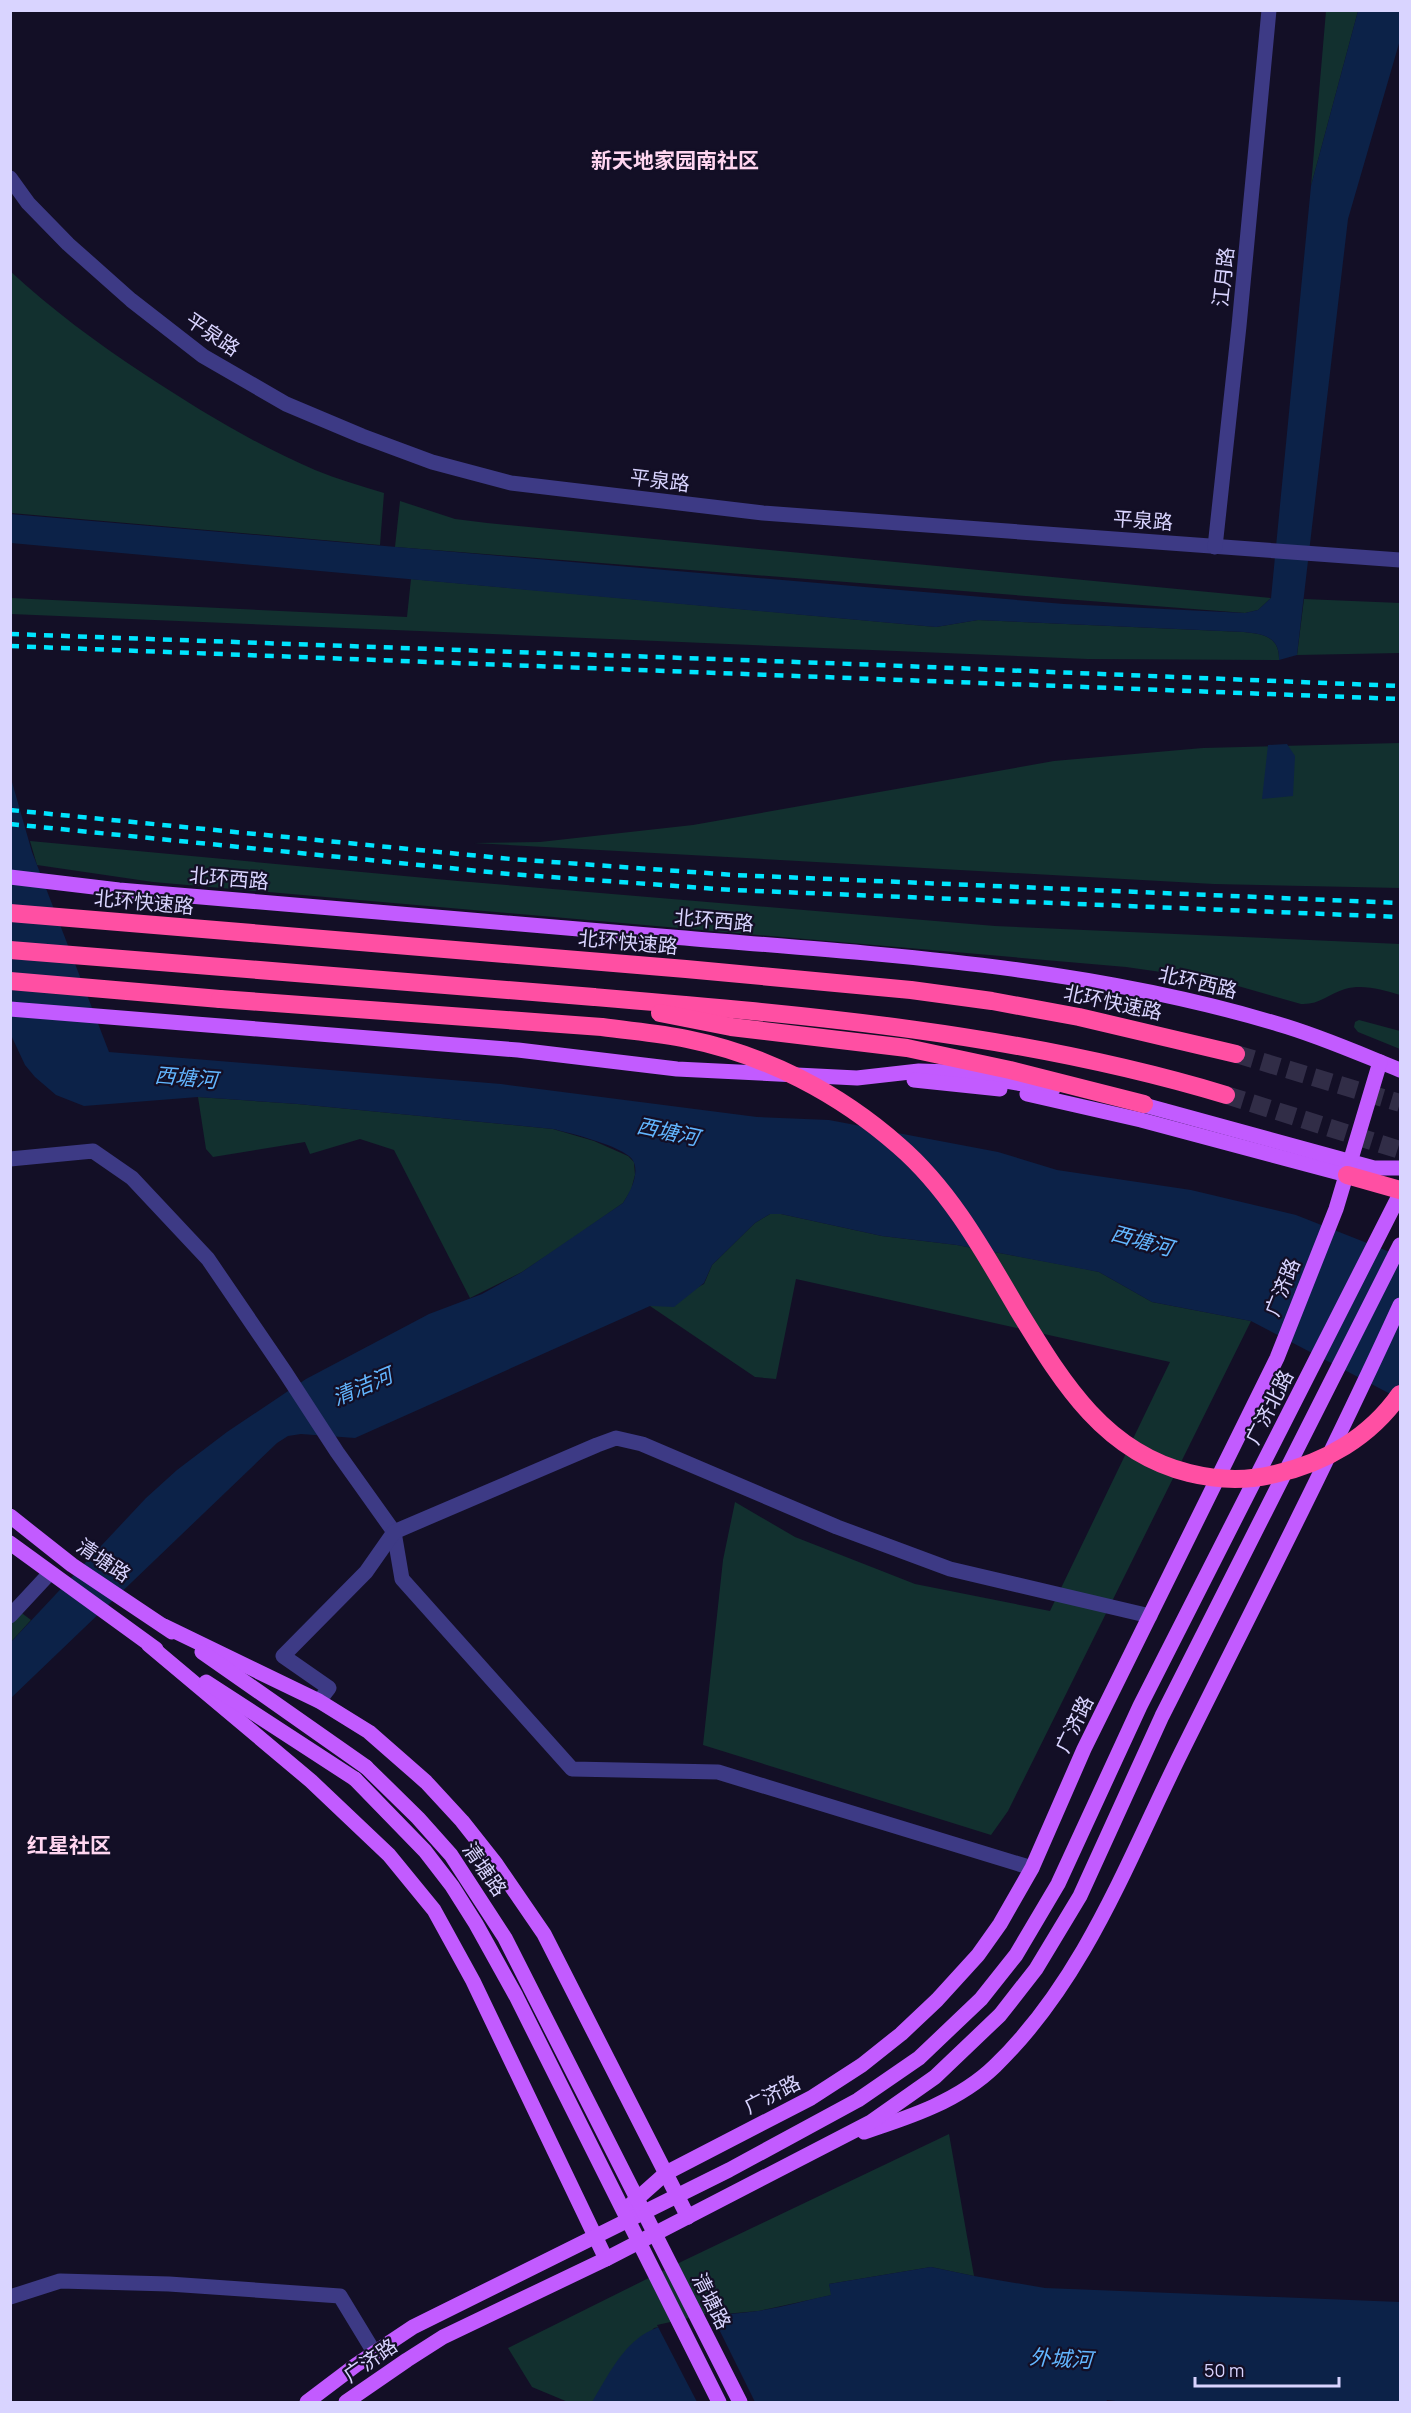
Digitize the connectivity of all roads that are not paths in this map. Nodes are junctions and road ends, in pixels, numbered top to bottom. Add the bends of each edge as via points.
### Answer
1 (1269, 10) edge
2 (10, 178) edge
3 (1215, 547) junction
4 (1401, 560) edge
5 (10, 877) edge
6 (10, 913) edge
7 (10, 950) edge
8 (10, 981) edge
9 (573, 996) junction
10 (10, 1009) edge
11 (1236, 1054) tunnel mouth
12 (1380, 1062) junction
13 (1401, 1070) edge
14 (857, 1078) junction
15 (1226, 1095) tunnel mouth
16 (1144, 1104) junction
17 (10, 1158) edge
18 (1349, 1168) junction
19 (1401, 1168) edge
20 (1401, 1190) edge
21 (1401, 1194) edge
22 (1401, 1245) edge
23 (1401, 1305) edge
24 (1401, 1394) edge
25 (10, 1516) edge
26 (394, 1532) junction
27 (10, 1543) edge
28 (55, 1577) junction
29 (10, 1616) edge
30 (1150, 1616) junction
31 (164, 1626) junction
32 (1175, 1638) joint
33 (149, 1645) junction
34 (319, 1701) junction
35 (1032, 1868) junction
36 (836, 2142) junction
37 (666, 2173) junction
38 (678, 2196) junction
39 (687, 2217) junction
40 (594, 2238) junction
41 (606, 2259) junction
42 (10, 2298) edge
43 (375, 2352) junction
44 (307, 2403) edge
45 (346, 2403) edge
46 (719, 2403) edge
47 (740, 2403) edge

1 - 3 street, 江月路
2 - 3 street, 平泉路 via 68,244 203,356 286,404 432,462 511,483 763,513
3 - 4 street, 平泉路
5 - 12 main road, 北环西路 via 1039,972 1230,1011 1318,1036
6 - 11 highway, 北环快速路 via 911,990 1079,1017
7 - 9 highway
8 - 24 highway, bridge via 602,1027 723,1048 804,1080 856,1112 912,1158 969,1229 1050,1363 1078,1400 1098,1424 1134,1451 1169,1468 1199,1476 1268,1476 1334,1453 1379,1420
9 - 15 highway via 908,1028 988,1040 1149,1074
9 - 16 highway via 731,1027 907,1048
10 - 14 main road via 518,1050 677,1069
12 - 13 main road, 北环西路
12 - 18 main road, 广济路
14 - 16 main road via 919,1071 952,1072
14 - 18 main road via 1015,1092
16 - 18 main road
17 - 26 street via 93,1151 132,1178 208,1260
18 - 19 main road
18 - 20 highway
18 - 30 main road, 广济路 via 1276,1358
21 - 32 main road, 广济北路
22 - 36 main road, 广济路 via 1197,1648 1080,1896 1030,1977 980,2036 934,2077
23 - 36 main road, 广济路 via 1104,1914 1053,1997 1000,2061 968,2087 909,2117
25 - 31 main road, 清塘路 via 72,1564
26 - 30 street via 616,1438 642,1444 837,1527 950,1569
26 - 34 street via 366,1572 283,1656 329,1688
26 - 35 street via 402,1579 572,1769 718,1772
27 - 28 main road, 清塘路
28 - 29 street
28 - 33 main road, 清塘路
30 - 35 main road, 广济路 via 1084,1749
31 - 34 main road
31 - 47 main road, 清塘路, bridge via 366,1767 437,1839 465,1875 531,1987
32 - 38 main road, 广济路 via 1058,1884 1016,1955 981,1999 938,2042 889,2080 824,2120
33 - 40 main road via 310,1781 370,1836 418,1888 450,1936 473,1981
33 - 46 main road, 清塘路, bridge via 355,1779 425,1851 465,1905 516,1996
34 - 37 main road via 399,1756 462,1821 496,1864 544,1934
35 - 37 main road, 广济路 via 1004,1919 978,1955 901,2034 825,2090
36 - 39 main road, 广济路
37 - 38 main road
37 - 40 main road, 广济路
38 - 39 main road
38 - 40 main road, 广济路
39 - 41 main road, 广济路
40 - 41 main road
40 - 43 main road, 广济路 via 413,2327
41 - 45 main road, 广济路 via 444,2337
42 - 43 street via 60,2281 340,2296
43 - 44 main road, 广济路

